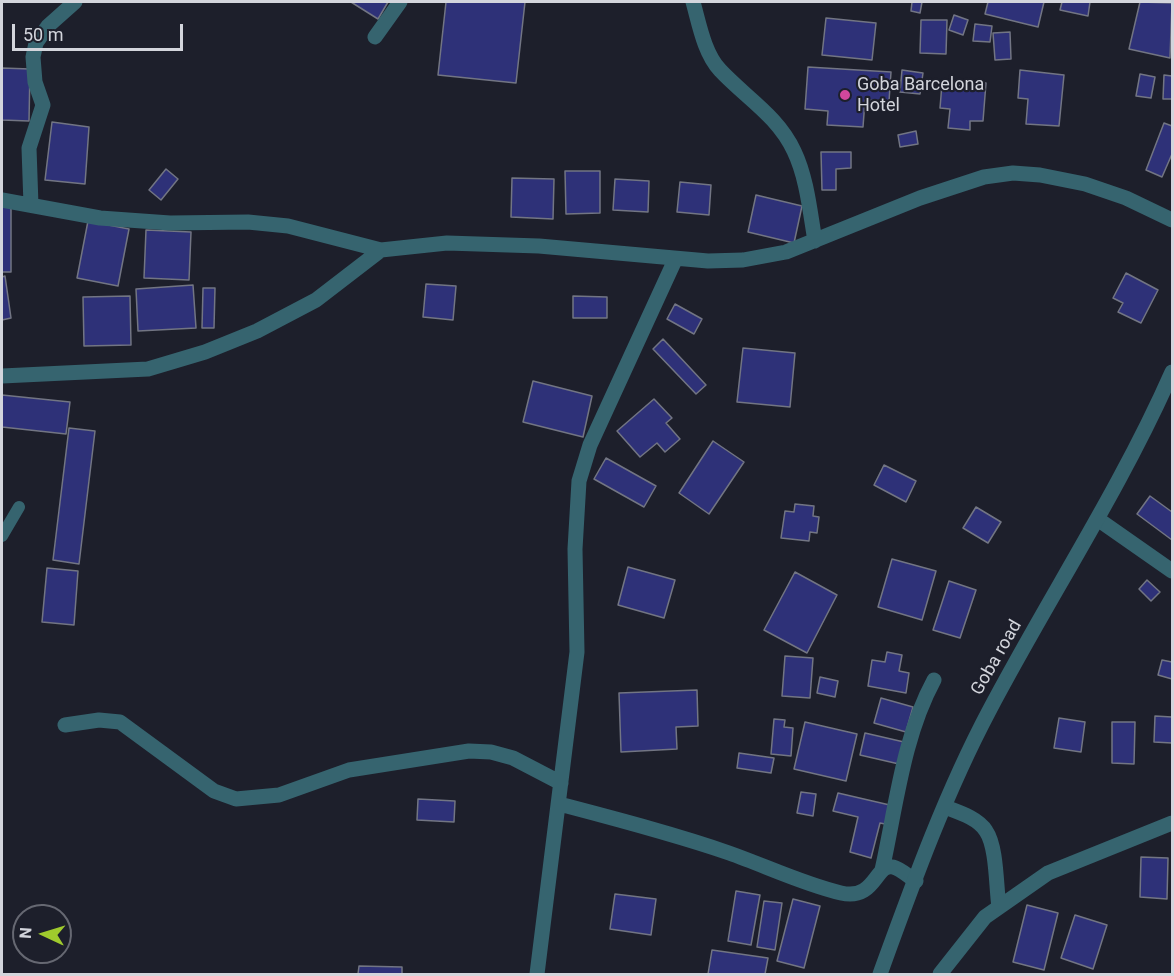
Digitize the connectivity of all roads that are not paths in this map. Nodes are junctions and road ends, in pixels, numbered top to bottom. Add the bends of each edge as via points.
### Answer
1 (75, 2) edge
2 (400, 2) edge
3 (693, 2) edge
4 (375, 37) dead end
5 (2, 200) edge
6 (32, 205) junction
7 (1173, 220) edge
8 (815, 241) junction
9 (381, 250) junction
10 (675, 260) junction
11 (1173, 372) edge
12 (2, 376) edge
13 (19, 507) dead end
14 (1099, 520) junction
15 (2, 536) edge
16 (1173, 571) edge
17 (934, 680) dead end
18 (65, 725) dead end
19 (561, 783) junction
20 (559, 804) junction
21 (945, 807) junction
22 (1173, 823) edge
23 (882, 870) junction
24 (916, 881) junction
25 (999, 906) junction
26 (537, 975) edge
27 (880, 975) edge
28 (940, 975) edge

1 - 6 street via 48,26 36,43 34,74 43,105 29,148
2 - 4 street
3 - 8 street via 719,69 753,99 795,152
5 - 6 street
6 - 9 street via 100,218 288,226
7 - 8 street via 1085,184 1013,173 984,177 920,198
8 - 10 street via 786,252 743,260
9 - 10 street via 447,243 539,246
9 - 12 street via 316,300 257,332 205,352 148,369
10 - 19 street via 590,445 579,481 575,549 577,652
11 - 14 street, Goba road
13 - 15 lane
14 - 16 street
14 - 21 street, Goba road via 988,712
17 - 23 street via 911,736
18 - 19 street via 99,720 120,722 214,791 236,800 279,795 349,770 469,751 513,758
19 - 20 street
20 - 23 street via 727,852 842,893 854,894 873,886
20 - 26 street
21 - 24 street, Goba road
21 - 25 street via 986,830
22 - 25 street via 1048,873
23 - 24 street via 894,867
24 - 27 street, Goba road
25 - 28 street via 985,917

